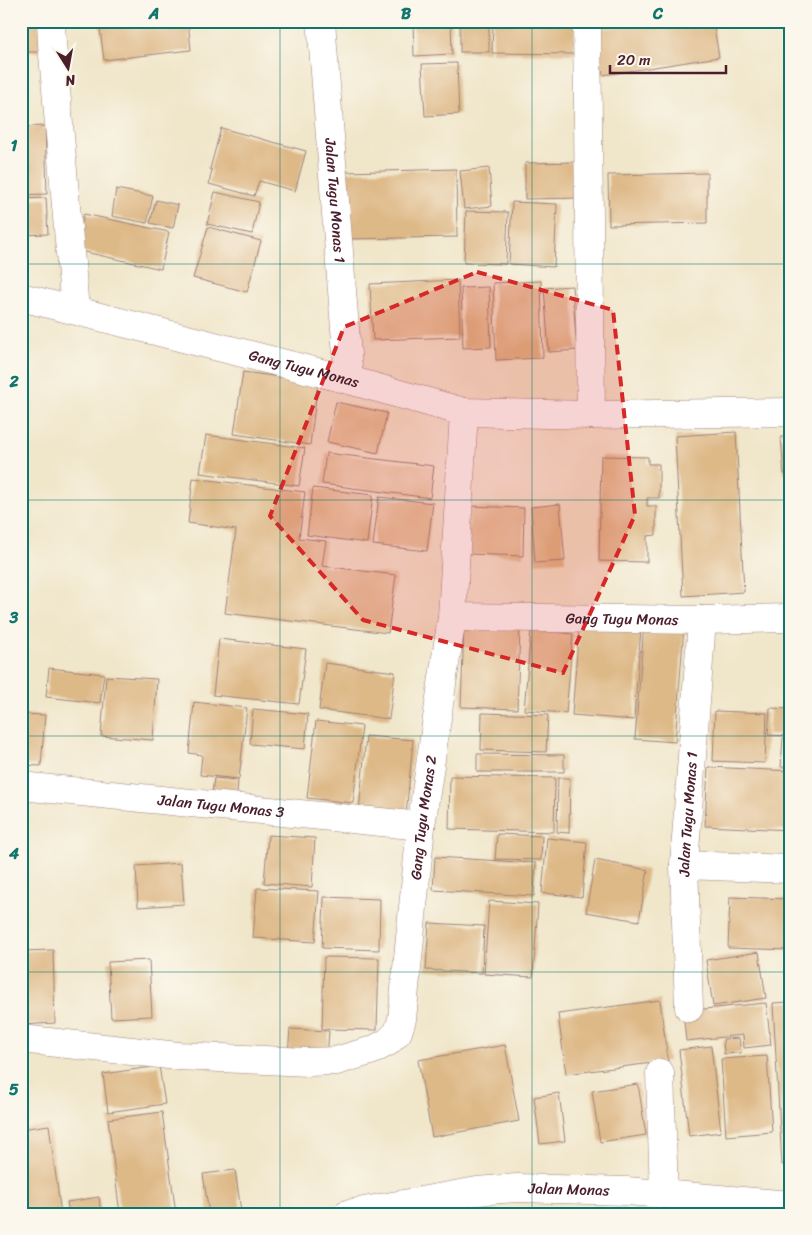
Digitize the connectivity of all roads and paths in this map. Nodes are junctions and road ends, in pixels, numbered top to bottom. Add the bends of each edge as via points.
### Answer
1 (51, 21) edge
2 (321, 21) edge
3 (587, 21) edge
4 (21, 297) edge
5 (75, 310) junction
6 (349, 380) junction
7 (464, 412) junction
8 (791, 412) edge
9 (591, 416) junction
10 (452, 617) junction
11 (791, 618) edge
12 (702, 620) junction
13 (21, 786) edge
14 (421, 826) junction
15 (684, 864) junction
16 (791, 869) edge
17 (689, 1008) dead end
18 (21, 1039) edge
19 (660, 1073) dead end
20 (664, 1194) junction
21 (626, 1202) edge
22 (791, 1205) edge
23 (356, 1213) edge

1 - 5 street
2 - 6 street, Jalan Tugu Monas 1
3 - 9 street
4 - 5 street, Gang Tugu Monas
5 - 6 street, Gang Tugu Monas
6 - 7 street, Gang Tugu Monas
7 - 9 street, Gang Tugu Monas
7 - 10 street, Gang Tugu Monas 2
8 - 9 street, Gang Tugu Monas
10 - 12 street, Gang Tugu Monas
10 - 14 street, Gang Tugu Monas 2
11 - 12 street, Gang Tugu Monas
12 - 15 street, Jalan Tugu Monas 1
13 - 14 street, Jalan Tugu Monas 3
14 - 18 street, Gang Tugu Monas 2 via 402,1018 398,1032 373,1050 336,1061 308,1062 178,1056
15 - 16 street
15 - 17 street, Jalan Tugu Monas 1
19 - 20 street
20 - 21 street, Jalan Monas
20 - 22 street, Jalan Monas
21 - 23 street, Jalan Monas via 518,1188 477,1191

